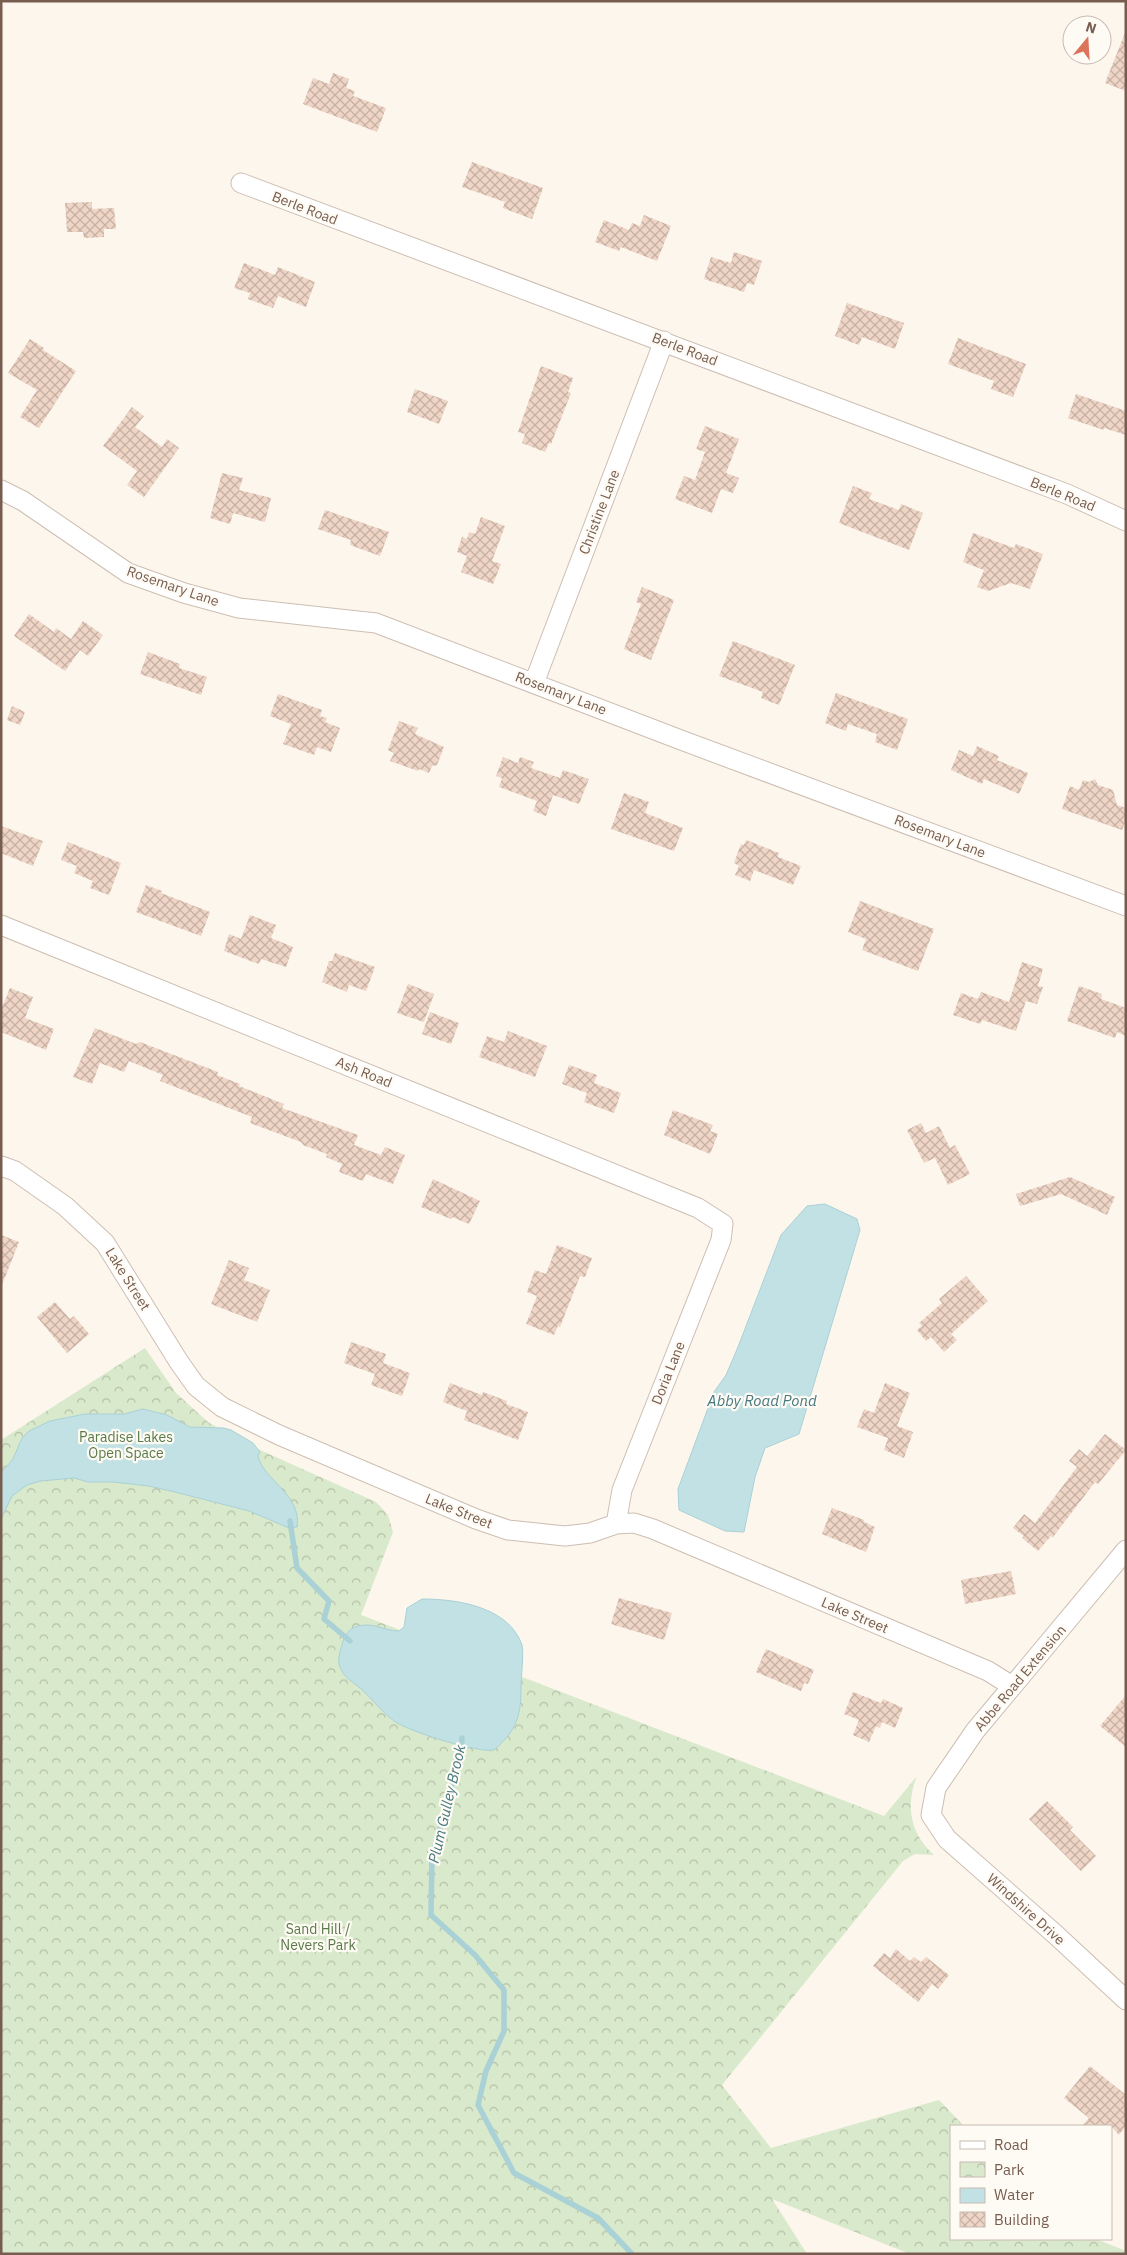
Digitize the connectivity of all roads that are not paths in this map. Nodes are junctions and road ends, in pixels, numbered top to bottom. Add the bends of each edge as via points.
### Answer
1 (241, 183) dead end
2 (664, 341) junction
3 (1, 490) edge
4 (1126, 521) edge
5 (534, 683) junction
6 (1126, 906) edge
7 (1, 925) edge
8 (1, 1166) edge
9 (724, 1224) joint
10 (616, 1524) junction
11 (1126, 1550) edge
12 (1012, 1686) junction
13 (931, 1814) joint
14 (1126, 2000) edge

1 - 2 street, Berle Road
2 - 4 street, Berle Road via 1067,494
2 - 5 street, Christine Lane
3 - 5 street, Rosemary Lane via 23,501 128,573 239,608 376,623
5 - 6 street, Rosemary Lane
7 - 9 street, Ash Road via 698,1208
8 - 10 street, Lake Street via 15,1171 65,1206 105,1243 196,1386 222,1406 279,1435 508,1530 565,1536 590,1533
9 - 10 street, Doria Lane via 721,1240 622,1490
10 - 12 street, Lake Street via 634,1523 654,1529 988,1671
11 - 12 street, Abbe Road Extension
12 - 13 street, Abbe Road Extension via 975,1731 936,1788
13 - 14 street, Windshire Drive via 947,1838

